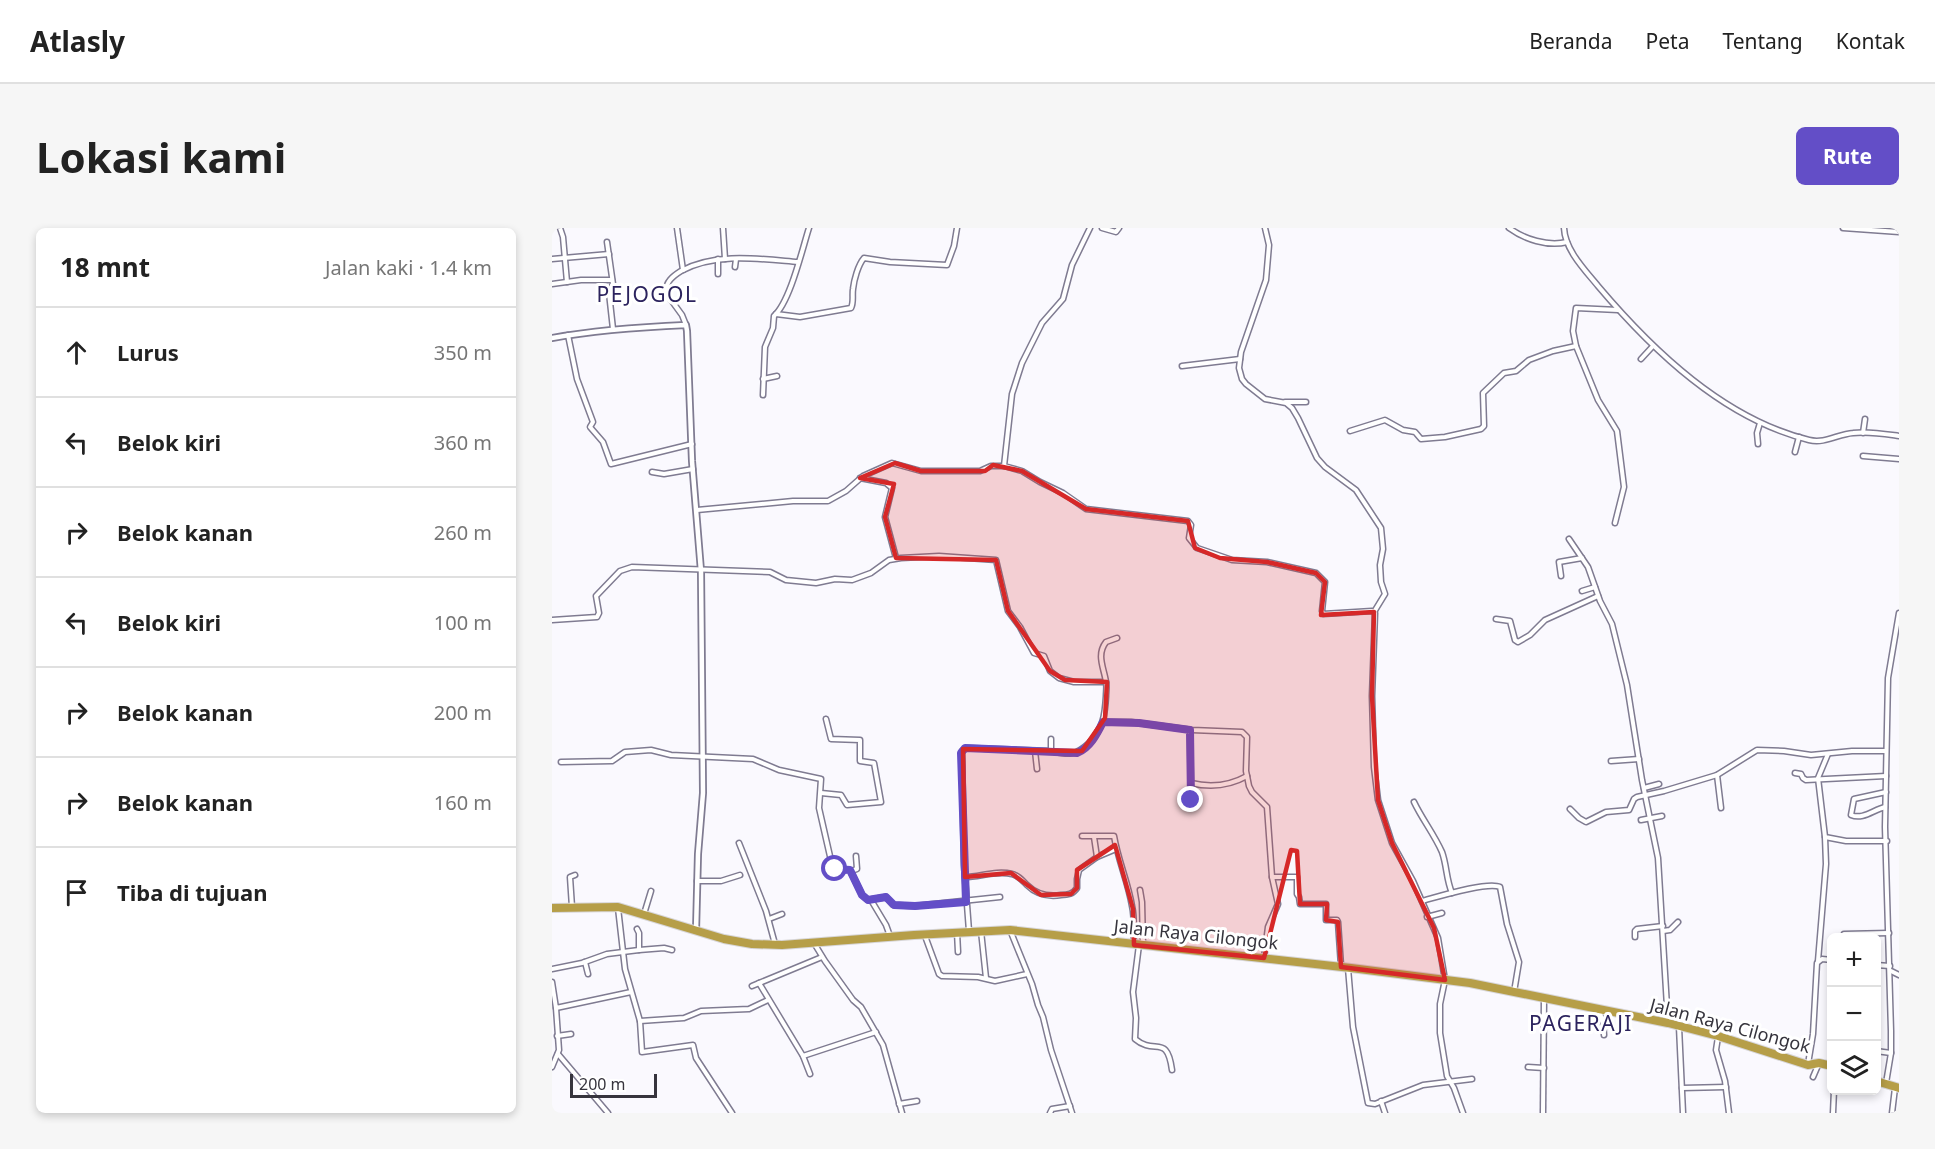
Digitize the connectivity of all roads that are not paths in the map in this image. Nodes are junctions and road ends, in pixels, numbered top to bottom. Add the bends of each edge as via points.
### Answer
1 (560, 228) edge
2 (676, 228) edge
3 (723, 228) edge
4 (809, 228) edge
5 (957, 228) edge
6 (1090, 228) edge
7 (1102, 228) edge
8 (1119, 228) edge
9 (1265, 228) edge
10 (1509, 228) edge
11 (1564, 228) edge
12 (1843, 228) edge
13 (1899, 232) edge
14 (607, 242) dead end
15 (1567, 242) junction
16 (609, 254) junction
17 (564, 258) junction
18 (552, 259) edge
19 (725, 259) junction
20 (736, 259) junction
21 (718, 260) junction
22 (798, 262) junction
23 (735, 267) dead end
24 (684, 270) junction
25 (718, 274) dead end
26 (612, 280) junction
27 (567, 282) junction
28 (552, 284) edge
29 (1619, 310) junction
30 (776, 314) junction
31 (686, 325) junction
32 (613, 329) junction
33 (568, 335) junction
34 (552, 338) edge
35 (1576, 346) junction
36 (1653, 346) junction
37 (1240, 359) junction
38 (1641, 359) dead end
39 (1182, 366) dead end
40 (777, 376) dead end
41 (763, 379) junction
42 (763, 395) dead end
43 (1284, 402) junction
44 (1306, 402) dead end
45 (1865, 419) dead end
46 (1760, 423) junction
47 (1350, 430) dead end
48 (1863, 433) junction
49 (1899, 436) edge
50 (1799, 437) junction
51 (692, 444) junction
52 (1758, 444) dead end
53 (1795, 452) dead end
54 (1863, 456) dead end
55 (1899, 459) edge
56 (1004, 466) junction
57 (693, 469) junction
58 (652, 472) dead end
59 (860, 478) junction
60 (697, 510) junction
61 (1615, 523) dead end
62 (1569, 539) dead end
63 (896, 558) junction
64 (1582, 558) junction
65 (701, 571) junction
66 (1561, 576) dead end
67 (1595, 587) junction
68 (1582, 591) dead end
69 (1599, 596) junction
70 (1374, 612) junction
71 (1899, 613) edge
72 (1496, 619) dead end
73 (552, 620) edge
74 (1117, 638) dead end
75 (1106, 682) junction
76 (826, 719) dead end
77 (1103, 722) junction
78 (1190, 730) junction
79 (1051, 740) dead end
80 (1035, 751) junction
81 (1051, 751) junction
82 (1886, 751) junction
83 (1828, 754) junction
84 (702, 756) junction
85 (1639, 759) junction
86 (1611, 760) dead end
87 (561, 762) dead end
88 (1037, 769) dead end
89 (1795, 773) dead end
90 (1717, 775) junction
91 (1247, 776) junction
92 (1886, 776) junction
93 (1818, 778) junction
94 (1191, 783) junction
95 (1659, 783) dead end
96 (1644, 788) junction
97 (1886, 792) junction
98 (821, 793) junction
99 (1645, 795) junction
100 (1191, 800) dead end
101 (1414, 802) dead end
102 (1886, 807) junction
103 (1721, 808) dead end
104 (1570, 809) dead end
105 (1662, 816) dead end
106 (1651, 818) junction
107 (1641, 820) dead end
108 (1082, 837) dead end
109 (1094, 837) junction
110 (1825, 837) junction
111 (1887, 841) junction
112 (739, 843) dead end
113 (1116, 849) junction
114 (856, 856) dead end
115 (1097, 857) junction
116 (850, 871) junction
117 (740, 874) dead end
118 (575, 875) dead end
119 (965, 876) junction
120 (1272, 877) junction
121 (697, 881) junction
122 (1140, 890) dead end
123 (651, 891) dead end
124 (1452, 893) junction
125 (1000, 897) dead end
126 (871, 900) junction
127 (1422, 901) junction
128 (966, 902) junction
129 (618, 907) junction
130 (552, 908) edge
131 (572, 908) junction
132 (1442, 913) dead end
133 (644, 914) junction
134 (782, 914) dead end
135 (1427, 917) junction
136 (769, 919) junction
137 (1678, 922) dead end
138 (1663, 928) junction
139 (637, 930) dead end
140 (1010, 930) junction
141 (696, 931) junction
142 (969, 931) junction
143 (981, 931) junction
144 (957, 932) junction
145 (1881, 933) edge
146 (1889, 933) junction
147 (925, 934) junction
148 (890, 936) junction
149 (1635, 937) dead end
150 (814, 942) junction
151 (775, 944) junction
152 (1139, 945) junction
153 (639, 950) junction
154 (672, 950) dead end
155 (622, 952) junction
156 (958, 952) dead end
157 (822, 957) junction
158 (1264, 958) junction
159 (1827, 960) edge
160 (1818, 961) junction
161 (585, 962) junction
162 (1881, 966) edge
163 (1345, 967) junction
164 (552, 969) edge
165 (1891, 969) junction
166 (588, 974) dead end
167 (1028, 974) junction
168 (1899, 975) edge
169 (986, 978) junction
170 (1445, 980) junction
171 (552, 982) edge
172 (759, 983) junction
173 (752, 986) dead end
174 (631, 992) junction
175 (1514, 993) junction
176 (1544, 998) junction
177 (768, 1000) junction
178 (556, 1008) junction
179 (1598, 1009) junction
180 (640, 1021) junction
181 (1668, 1023) junction
182 (1679, 1026) junction
183 (876, 1032) junction
184 (571, 1034) dead end
185 (1604, 1035) dead end
186 (557, 1036) junction
187 (1718, 1036) junction
188 (1881, 1052) edge
189 (1891, 1053) junction
190 (558, 1054) junction
191 (803, 1056) junction
192 (1819, 1063) junction
193 (1808, 1065) junction
194 (1827, 1065) edge
195 (552, 1067) edge
196 (1528, 1067) dead end
197 (1544, 1068) junction
198 (1172, 1070) dead end
199 (810, 1074) dead end
200 (1813, 1077) dead end
201 (1472, 1079) dead end
202 (1449, 1081) junction
203 (1881, 1082) edge
204 (1886, 1084) junction
205 (1726, 1087) junction
206 (1682, 1088) junction
207 (1897, 1088) edge
208 (1834, 1095) edge
209 (917, 1101) dead end
210 (1381, 1101) junction
211 (899, 1104) junction
212 (1070, 1106) junction
213 (1543, 1112) edge
214 (608, 1113) edge
215 (732, 1113) edge
216 (902, 1113) edge
217 (1050, 1113) edge
218 (1072, 1113) edge
219 (1385, 1113) edge
220 (1463, 1113) edge
221 (1537, 1113) edge
222 (1683, 1113) edge
223 (1729, 1113) edge
224 (1833, 1113) edge
225 (1893, 1113) edge

1 - 17 street
2 - 24 street
3 - 19 street
4 - 22 street
5 - 30 street via 947,265 864,258 853,288 851,308 800,317
6 - 56 street via 1072,265 1063,299 1042,323 1022,363 1012,394
7 - 8 street via 1116,232
9 - 37 street via 1269,245 1266,280
10 - 15 street via 1528,238
11 - 15 street
12 - 13 street
14 - 16 street
15 - 29 street via 1583,268
16 - 17 street
16 - 26 street
17 - 18 street
17 - 27 street
19 - 20 street
19 - 21 street
20 - 22 street
20 - 23 street
21 - 24 street
21 - 25 street
22 - 30 street via 795,277
24 - 31 street via 671,278 666,293
26 - 27 street
26 - 32 street via 609,293
27 - 28 street
29 - 35 street via 1576,308
29 - 36 street
30 - 41 street via 765,346
31 - 32 street
31 - 51 street
32 - 33 street
33 - 34 street
33 - 51 street via 577,379 593,422 590,427 603,442 611,464
35 - 47 street via 1540,355 1516,371 1500,376 1483,393 1484,428 1421,439 1385,420
35 - 61 street via 1598,400 1617,431 1624,487
36 - 38 street
36 - 46 street via 1711,393
37 - 39 street
37 - 43 street via 1246,384 1265,399
40 - 41 street
41 - 42 street
43 - 44 street
43 - 70 street via 1299,418 1317,458 1356,490 1382,528 1380,565 1385,594
45 - 48 street
46 - 50 street
46 - 52 street
48 - 49 street
48 - 50 street via 1822,441
50 - 53 street
51 - 57 street
54 - 55 street
56 - 59 street via 982,471 921,471 895,463
56 - 70 street via 1063,492 1086,509 1188,521 1194,546 1220,558 1267,561 1316,573 1324,582 1323,614
57 - 58 street
57 - 60 street
59 - 60 street via 828,501
59 - 63 street via 892,488 885,517
60 - 65 street
62 - 64 street
63 - 65 street via 852,580 816,583 786,580 770,572
63 - 75 street via 996,560 1008,611 1034,653 1044,656 1050,671 1065,680
64 - 66 street via 1559,562
64 - 67 street
65 - 73 street via 624,568 596,596 597,617
65 - 84 street
67 - 68 street
67 - 69 street
69 - 72 street via 1545,620 1518,642 1511,622
69 - 85 street via 1618,644
70 - 127 street via 1372,696 1377,795 1392,843
71 - 82 street via 1888,678
74 - 75 street via 1102,647 1101,665
75 - 77 street
76 - 98 street via 831,739 861,740 860,761 874,763 881,802 847,805 841,795
77 - 78 street
77 - 81 street via 1082,751
78 - 91 street via 1242,732 1247,737
78 - 94 street
79 - 81 street
80 - 81 street
80 - 88 street
80 - 119 street via 962,751
82 - 83 street
82 - 92 street
83 - 90 street via 1757,750
83 - 93 street
84 - 87 street via 651,750 625,752 612,761
84 - 98 street via 757,759 779,770 821,779
84 - 121 street
85 - 86 street
85 - 96 street
89 - 93 street via 1804,779
90 - 99 street
90 - 103 street
91 - 94 street via 1220,786
91 - 120 street via 1252,792 1267,807
92 - 93 street
92 - 97 street
93 - 110 street
94 - 100 street
95 - 96 street
96 - 99 street
97 - 102 street
97 - 102 street via 1854,799 1851,816 1868,815
98 - 116 street via 819,808 832,865
99 - 104 street via 1634,799 1629,810 1606,812 1589,822
99 - 106 street
101 - 124 street via 1442,853
102 - 111 street
105 - 106 street
106 - 107 street
106 - 138 street
108 - 109 street
109 - 113 street via 1113,836
109 - 115 street
110 - 111 street
110 - 160 street
111 - 146 street
112 - 136 street
113 - 115 street
113 - 152 street via 1127,881
114 - 116 street via 857,868
115 - 119 street via 1078,872 1076,890 1071,894 1041,895 1011,873
116 - 126 street via 862,895
117 - 121 street via 717,882
118 - 131 street via 570,877
119 - 128 street
120 - 158 street via 1278,904 1268,927
120 - 163 street via 1297,877 1300,903 1326,904 1326,920 1338,922
121 - 141 street
122 - 152 street
123 - 133 street
124 - 127 street
124 - 175 street via 1500,887 1518,962
125 - 128 street
126 - 128 street via 886,897 894,905 915,906
126 - 148 street
127 - 135 street
128 - 142 street
129 - 131 highway, Jalan Raya Cilongok
129 - 133 highway, Jalan Raya Cilongok
129 - 155 street
130 - 131 highway, Jalan Raya Cilongok
132 - 135 street
133 - 141 highway, Jalan Raya Cilongok
134 - 136 street
135 - 170 street via 1438,938
136 - 151 street
137 - 138 street via 1670,930
138 - 149 street via 1637,929
138 - 181 street
139 - 153 street
140 - 143 highway, Jalan Raya Cilongok
140 - 152 highway, Jalan Raya Cilongok
140 - 167 street
141 - 151 highway, Jalan Raya Cilongok via 742,943
142 - 143 highway, Jalan Raya Cilongok
142 - 144 highway, Jalan Raya Cilongok
143 - 169 street
144 - 147 highway, Jalan Raya Cilongok
144 - 156 street
145 - 146 street
146 - 165 street
147 - 148 highway, Jalan Raya Cilongok
147 - 169 street via 939,974
148 - 150 highway, Jalan Raya Cilongok
150 - 151 highway, Jalan Raya Cilongok
150 - 157 street
152 - 158 highway, Jalan Raya Cilongok
152 - 198 street via 1133,992 1135,1039 1165,1048
153 - 154 street
153 - 155 street
155 - 161 street
155 - 174 street
157 - 172 street
157 - 183 street
158 - 163 highway, Jalan Raya Cilongok
159 - 160 street
160 - 193 street
161 - 164 street
161 - 166 street
162 - 165 street
163 - 170 highway, Jalan Raya Cilongok
163 - 210 street via 1366,1100 1370,1104
165 - 168 street
165 - 189 street
167 - 169 street via 995,981
167 - 212 street
170 - 175 highway, Jalan Raya Cilongok
170 - 202 street via 1440,1033
171 - 178 street
172 - 173 street
172 - 177 street
174 - 178 street
174 - 180 street
175 - 176 highway, Jalan Raya Cilongok
176 - 179 highway, Jalan Raya Cilongok
176 - 197 street
177 - 180 street via 749,1009 701,1011 684,1018
177 - 191 street
178 - 186 street
179 - 181 highway, Jalan Raya Cilongok
179 - 185 street
180 - 215 street via 642,1052 693,1045 696,1058
181 - 182 highway, Jalan Raya Cilongok
182 - 187 highway, Jalan Raya Cilongok
182 - 206 street
183 - 191 street
183 - 211 street
184 - 186 street
186 - 190 street
187 - 193 highway, Jalan Raya Cilongok
187 - 205 street via 1716,1050
188 - 189 street
189 - 204 street
190 - 195 street
190 - 214 street
191 - 199 street
192 - 193 highway, Jalan Raya Cilongok
192 - 194 highway, Jalan Raya Cilongok
192 - 200 street
196 - 197 street
197 - 213 street
201 - 202 street
202 - 210 street via 1423,1085
202 - 220 street
203 - 204 highway
204 - 207 highway
205 - 206 street
205 - 223 street
206 - 222 street
207 - 225 street
208 - 224 street
209 - 211 street
210 - 219 street
211 - 216 street
212 - 217 street via 1052,1109
212 - 218 street
213 - 221 street

